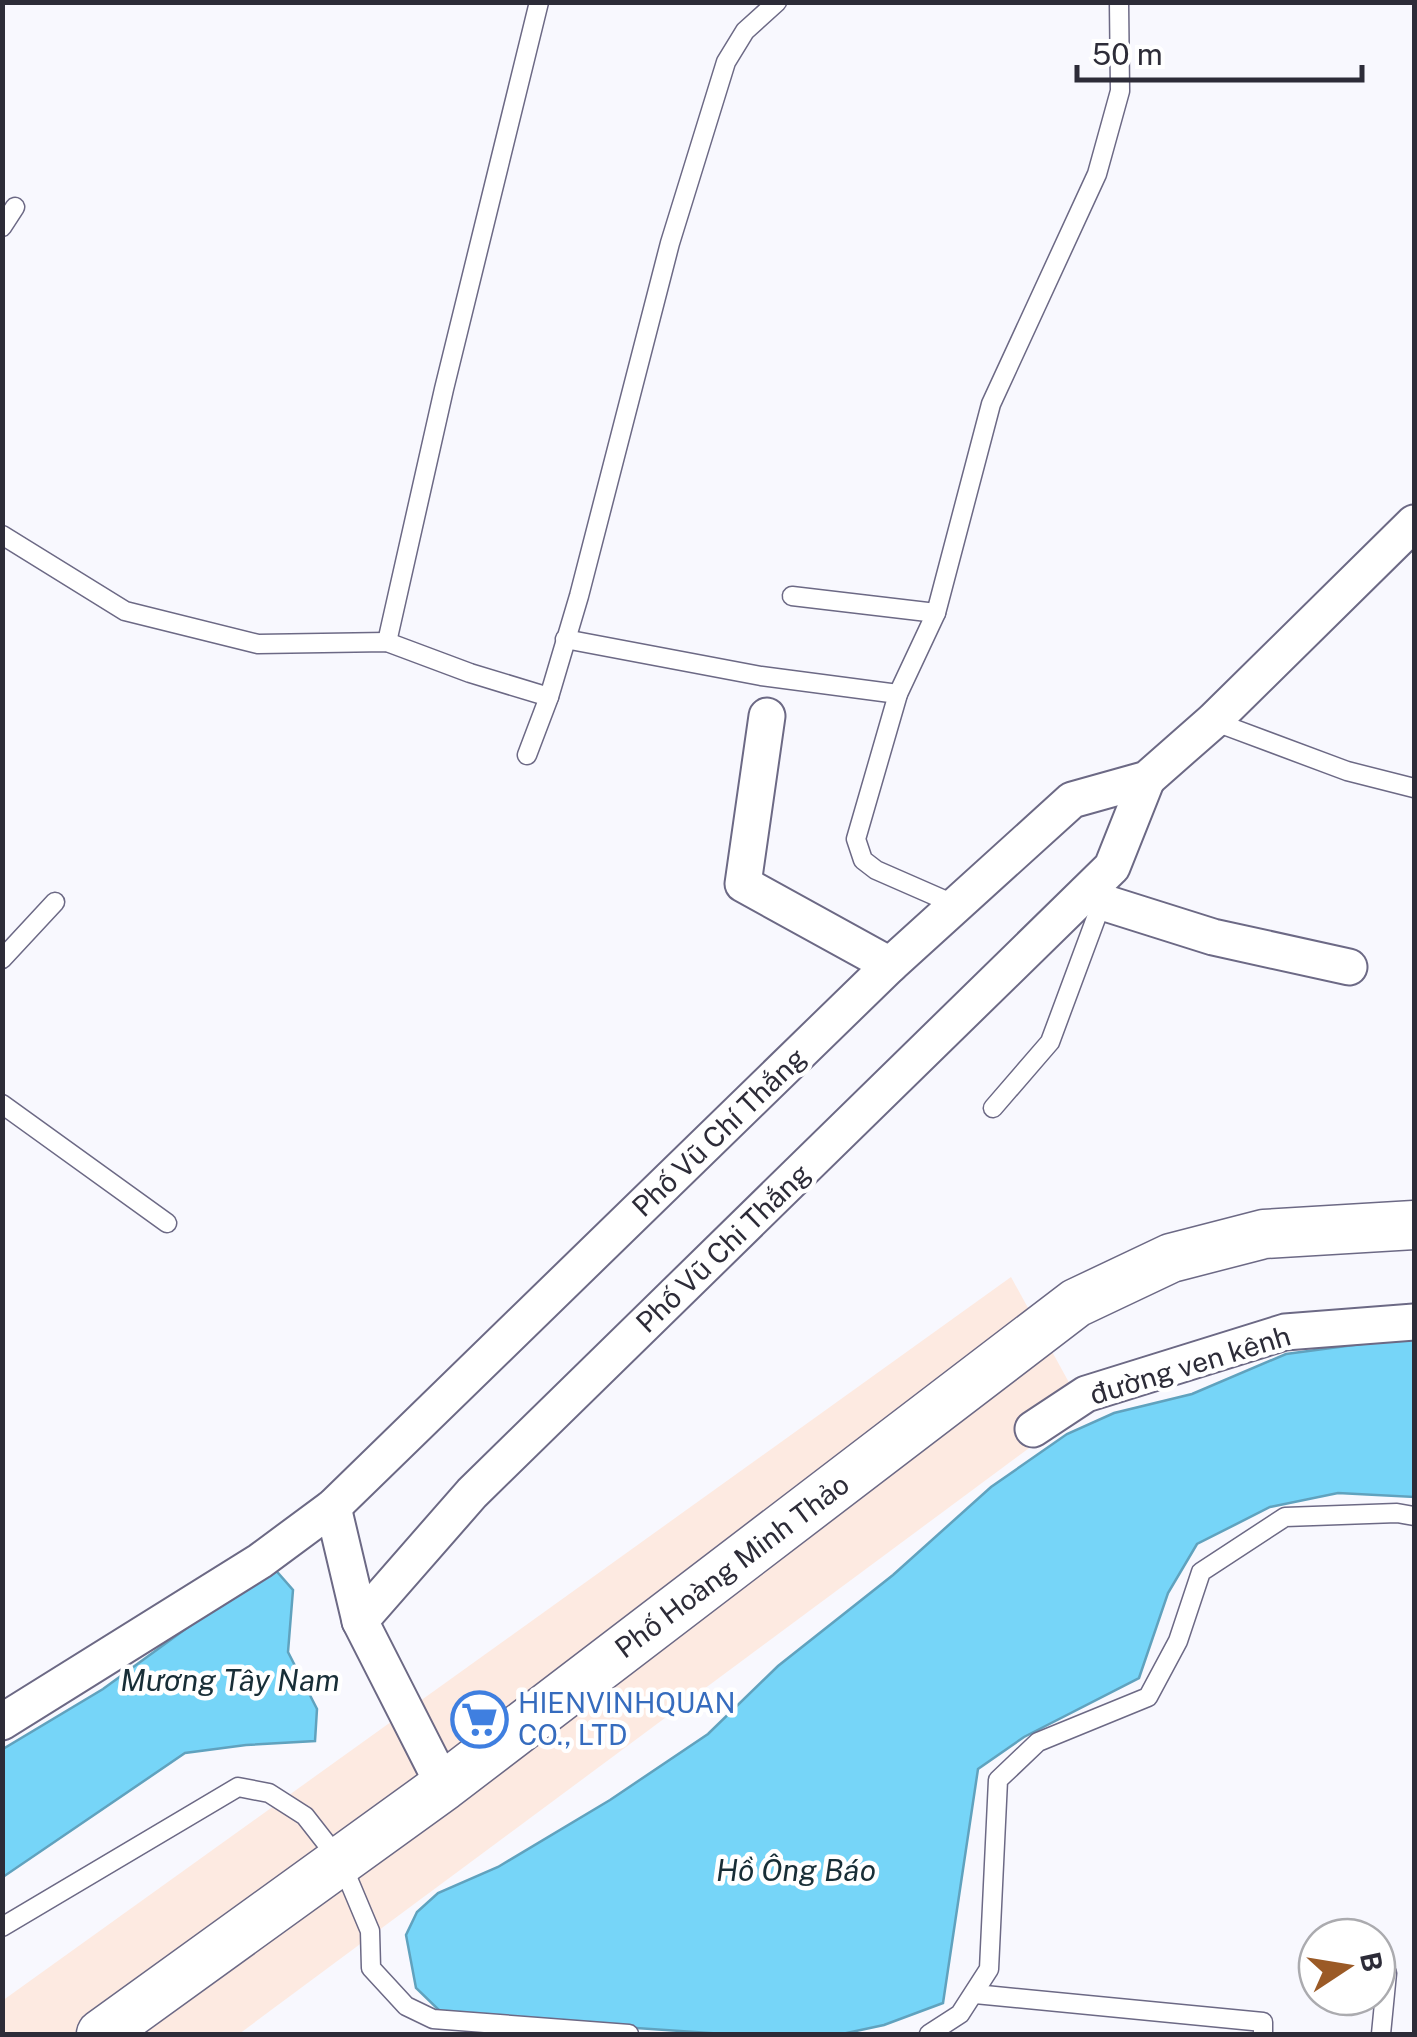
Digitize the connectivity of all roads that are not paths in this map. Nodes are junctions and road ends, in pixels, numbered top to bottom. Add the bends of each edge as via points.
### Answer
1 (539, 2) edge
2 (777, 2) edge
3 (1119, 2) edge
4 (15, 208) dead end
5 (2, 227) edge
6 (1414, 523) edge
7 (2, 535) edge
8 (792, 596) dead end
9 (936, 613) junction
10 (565, 639) junction
11 (387, 642) junction
12 (898, 694) junction
13 (549, 697) junction
14 (767, 716) dead end
15 (1214, 721) junction
16 (526, 755) dead end
17 (1146, 779) junction
18 (1414, 788) edge
19 (1094, 898) junction
20 (55, 902) dead end
21 (956, 905) junction
22 (2, 959) edge
23 (890, 966) junction
24 (1349, 966) dead end
25 (2, 1104) edge
26 (993, 1108) dead end
27 (167, 1223) dead end
28 (1414, 1225) edge
29 (1414, 1322) edge
30 (1034, 1429) dead end
31 (332, 1507) junction
32 (1414, 1516) edge
33 (360, 1621) junction
34 (2, 1722) edge
35 (444, 1786) junction
36 (341, 1862) junction
37 (2, 1927) edge
38 (975, 1994) junction
39 (101, 2034) edge
40 (629, 2034) edge
41 (929, 2034) edge
42 (1263, 2034) edge

1 - 11 lane
2 - 10 lane via 744,30 726,62 670,243
3 - 9 lane via 1120,91 1096,174 991,404
4 - 5 lane
6 - 15 street, Phố Vũ Chí Thắng
7 - 11 lane via 125,611 258,644
8 - 9 lane
9 - 12 lane
10 - 12 lane
10 - 13 lane
11 - 13 lane
12 - 21 lane via 856,839 863,860 876,870
13 - 16 lane
14 - 23 street via 744,884
15 - 17 street, Phố Vũ Chí Thắng
15 - 18 lane via 1347,771
17 - 19 street, Phố Vũ Chi Thắng
17 - 21 street, Phố Vũ Chí Thắng via 1072,800
19 - 24 street via 1213,937
19 - 26 lane via 1050,1042
19 - 33 street, Phố Vũ Chi Thắng via 472,1493
20 - 22 lane
21 - 23 street, Phố Vũ Chí Thắng
23 - 31 street, Phố Vũ Chí Thắng
25 - 27 lane
28 - 35 street, Phố Hoàng Minh Thảo via 1264,1234 1171,1258 1076,1303
29 - 30 street, đường ven kênh via 1285,1332 1086,1394
31 - 33 street
31 - 34 street, Phố Vũ Chí Thắng via 260,1561
32 - 38 lane via 1285,1517 1201,1572 1178,1642 1148,1697 1038,1742 1006,1770 996,1799 989,1969
33 - 35 street
35 - 36 street, Phố Hoàng Minh Thảo
36 - 37 lane via 305,1816 269,1793 238,1787
36 - 39 street, Phố Hoàng Minh Thảo
36 - 40 lane via 370,1932 370,1968 406,2006 433,2018
38 - 41 lane via 960,2014
38 - 42 lane via 1263,2022

